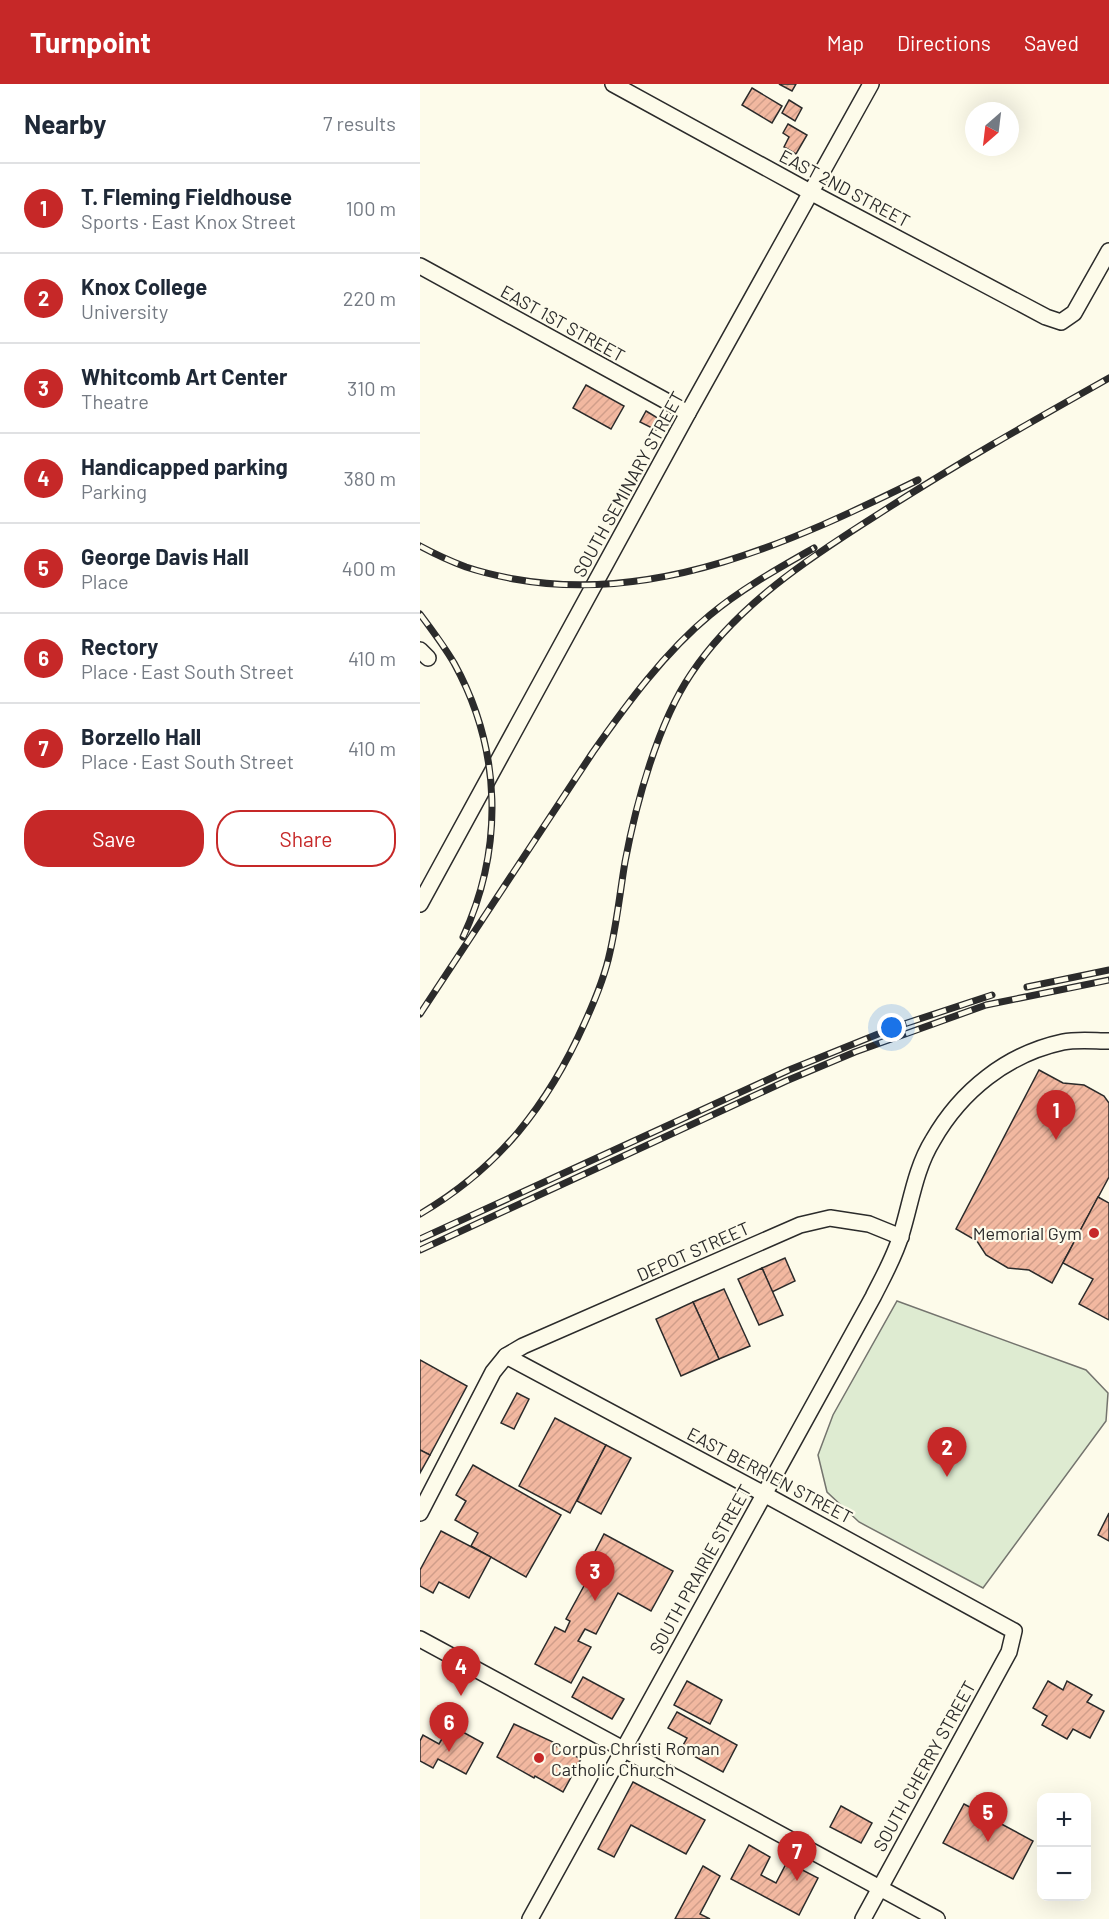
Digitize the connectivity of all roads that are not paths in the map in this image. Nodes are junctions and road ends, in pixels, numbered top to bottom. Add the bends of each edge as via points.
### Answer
1 (613, 84) edge
2 (872, 84) edge
3 (812, 193) junction
4 (1109, 251) edge
5 (420, 266) edge
6 (688, 413) junction
7 (420, 904) edge
8 (1109, 1041) edge
9 (901, 1237) junction
10 (506, 1356) junction
11 (764, 1494) junction
12 (420, 1513) edge
13 (1014, 1630) joint
14 (420, 1639) edge
15 (624, 1749) junction
16 (880, 1888) junction
17 (530, 1919) edge
18 (863, 1919) edge
19 (937, 1919) edge

1 - 3 street, EAST 2ND STREET
2 - 3 street, SOUTH SEMINARY STREET
3 - 4 street, EAST 2ND STREET via 1062,322 1074,313
3 - 6 street, SOUTH SEMINARY STREET
5 - 6 street, EAST 1ST STREET
6 - 7 street, SOUTH SEMINARY STREET
8 - 9 street, SOUTH PRAIRIE STREET via 1065,1041 1024,1054 986,1076 956,1106 932,1141 915,1182
9 - 10 street, DEPOT STREET via 869,1224 830,1218 800,1225
9 - 11 street, SOUTH PRAIRIE STREET via 873,1297
10 - 11 street, EAST BERRIEN STREET
10 - 12 street
11 - 13 street, EAST BERRIEN STREET
11 - 15 street, SOUTH PRAIRIE STREET
13 - 16 street, SOUTH CHERRY STREET via 1009,1652
14 - 15 street
15 - 16 street
15 - 17 street, SOUTH PRAIRIE STREET
16 - 18 street, SOUTH CHERRY STREET
16 - 19 street

